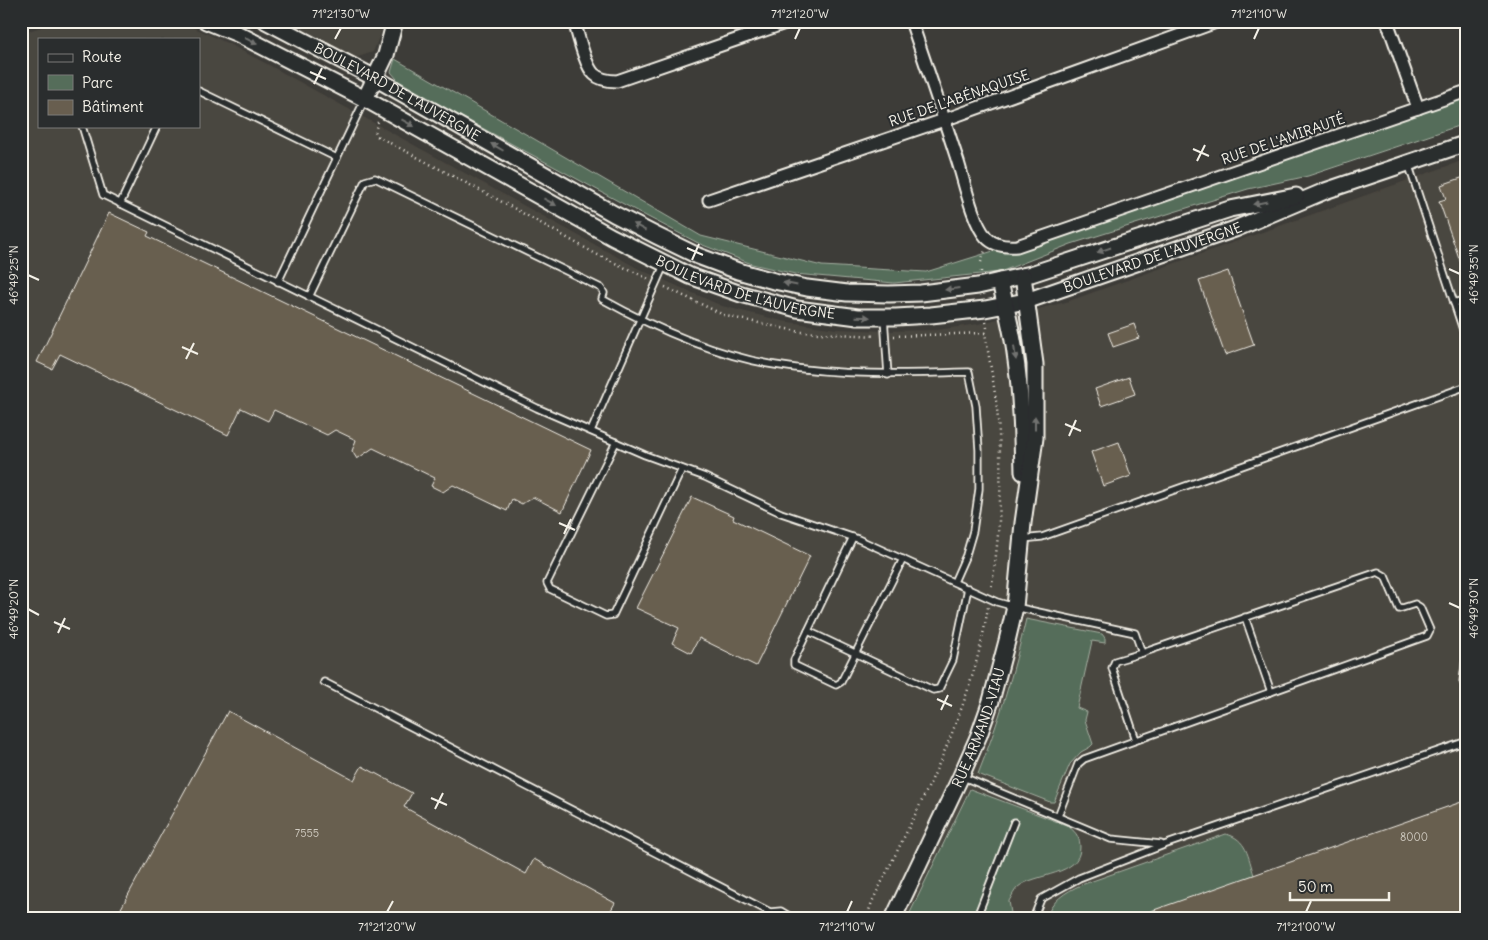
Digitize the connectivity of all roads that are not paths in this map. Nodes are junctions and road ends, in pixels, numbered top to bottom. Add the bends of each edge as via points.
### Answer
1 (206, 21) edge
2 (266, 21) edge
3 (395, 21) edge
4 (574, 21) edge
5 (791, 21) edge
6 (911, 21) edge
7 (1219, 21) edge
8 (1387, 21) edge
9 (375, 78) junction
10 (200, 91) edge
11 (1467, 91) edge
12 (365, 99) junction
13 (1418, 108) junction
14 (944, 120) junction
15 (83, 128) edge
16 (156, 128) edge
17 (1467, 143) edge
18 (337, 158) junction
19 (1408, 163) junction
20 (1325, 191) junction
21 (709, 200) dead end
22 (120, 204) junction
23 (665, 264) junction
24 (1023, 276) junction
25 (278, 282) junction
26 (1000, 282) junction
27 (309, 297) junction
28 (1467, 299) edge
29 (1026, 301) junction
30 (1454, 303) junction
31 (1005, 305) junction
32 (884, 317) junction
33 (640, 320) junction
34 (1467, 333) edge
35 (888, 375) junction
36 (1467, 386) edge
37 (591, 431) junction
38 (616, 442) junction
39 (682, 468) junction
40 (1023, 523) junction
41 (853, 538) junction
42 (1022, 539) junction
43 (903, 558) junction
44 (954, 582) junction
45 (968, 588) junction
46 (1015, 607) junction
47 (1245, 617) junction
48 (808, 631) junction
49 (1467, 648) edge
50 (1142, 652) junction
51 (856, 654) junction
52 (324, 682) dead end
53 (1271, 692) junction
54 (1467, 692) edge
55 (1136, 740) junction
56 (1467, 741) edge
57 (961, 776) junction
58 (1058, 816) junction
59 (1014, 822) dead end
60 (1164, 844) junction
61 (770, 912) junction
62 (895, 918) edge
63 (773, 919) edge
64 (794, 919) edge
65 (976, 919) edge
66 (1034, 919) edge

1 -> 12 main road, BOULEVARD DE L'AUVERGNE
2 - 9 main road, BOULEVARD DE L'AUVERGNE
3 - 9 main road via 386,55
4 - 5 street via 589,68 595,76 617,81
6 - 14 street
7 - 14 street, RUE DE L'ABÉNAQUISE
8 - 13 street
9 - 12 main road
26 -> 9 main road, BOULEVARD DE L'AUVERGNE via 921,292 847,293 807,288 738,271 698,256 623,218
10 - 18 lane
11 - 13 street, RUE DE L'AMIRAUTÉ
12 - 18 lane
12 -> 23 main road, BOULEVARD DE L'AUVERGNE
13 - 14 street, RUE DE L'AMIRAUTÉ via 1017,246 1006,247 992,242 978,226
14 - 21 street, RUE DE L'ABÉNAQUISE
15 - 22 lane via 103,195
16 - 22 lane
17 - 19 main road, BOULEVARD DE L'AUVERGNE
18 - 25 lane
19 - 20 main road, BOULEVARD DE L'AUVERGNE
19 - 30 lane
20 -> 24 main road, BOULEVARD DE L'AUVERGNE via 1230,209
20 - 29 main road, BOULEVARD DE L'AUVERGNE via 1235,229
22 - 25 lane
23 -> 32 main road, BOULEVARD DE L'AUVERGNE via 741,294 797,309
23 - 33 lane
24 - 26 main road, BOULEVARD DE L'AUVERGNE
24 - 29 main road, RUE ARMAND-VIAU
25 - 27 lane
26 - 31 main road, RUE ARMAND-VIAU
27 - 33 lane via 365,181 375,178 601,288 604,293 602,299
27 - 37 lane
28 - 30 lane
29 - 31 main road, BOULEVARD DE L'AUVERGNE
40 -> 29 main road, RUE ARMAND-VIAU via 1035,438 1035,364
30 - 34 lane
31 - 32 main road, BOULEVARD DE L'AUVERGNE via 960,312
31 -> 40 main road, RUE ARMAND-VIAU via 1015,354 1020,410
32 - 35 lane
33 - 35 lane via 726,354 774,365
33 - 37 lane
35 - 44 lane via 969,372 976,406 979,489 974,531
36 - 42 lane via 1042,537
37 - 38 lane
38 - 39 lane
38 - 39 lane via 547,583 550,589 606,616 613,614
39 - 41 lane via 781,513
40 - 42 main road, RUE ARMAND-VIAU
41 - 43 lane
41 - 48 lane
42 - 46 main road, RUE ARMAND-VIAU
43 - 44 lane
43 - 51 lane
44 - 45 lane
45 - 46 lane
45 - 51 lane via 953,660 939,689 933,690
46 - 50 lane via 1135,633
46 - 57 main road, RUE ARMAND-VIAU via 986,718
47 - 50 lane
47 - 53 lane
47 - 53 lane via 1378,572 1385,576 1399,609 1415,604 1420,607 1430,630 1427,636
48 - 51 lane
48 - 51 lane via 794,665 836,685 841,682
49 - 54 lane via 1463,681
50 - 55 lane via 1115,661 1112,668
52 - 61 lane
53 - 55 lane
55 - 58 lane via 1078,764
56 - 60 lane
57 - 58 lane
57 - 62 main road, RUE ARMAND-VIAU
58 - 60 lane via 1111,839
59 - 65 lane
60 - 66 lane via 1079,878 1041,899
61 - 63 lane
61 - 64 lane via 781,912

